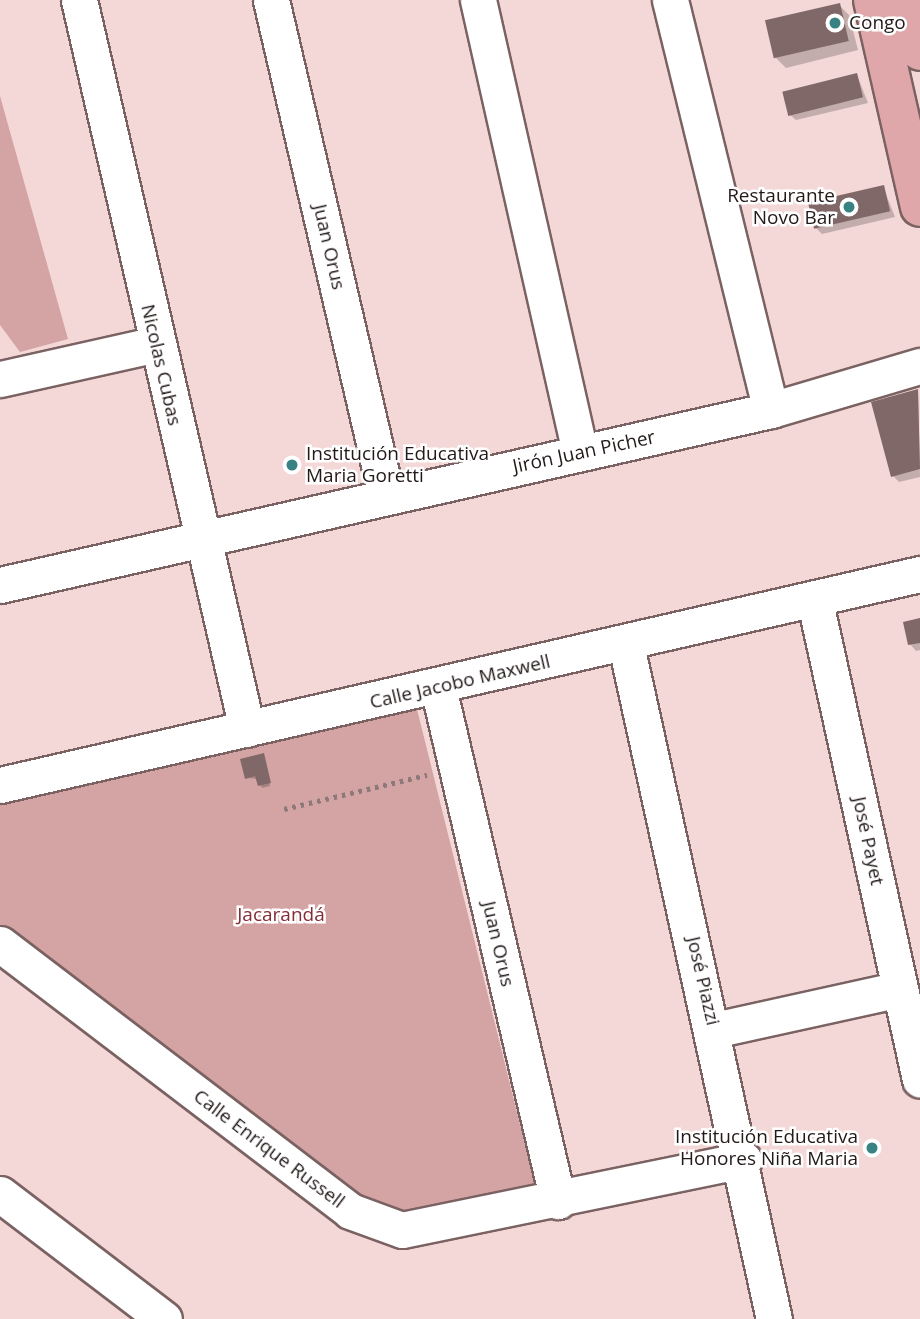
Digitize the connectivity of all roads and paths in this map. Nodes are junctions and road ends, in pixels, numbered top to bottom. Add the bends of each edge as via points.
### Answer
1 (79, 0) edge
2 (271, 0) edge
3 (478, 0) edge
4 (670, 0) edge
5 (873, 0) edge
6 (908, 0) edge
7 (920, 51) edge
8 (915, 159) edge
9 (920, 207) edge
10 (157, 344) junction
11 (920, 366) edge
12 (4, 371) edge
13 (771, 410) junction
14 (580, 453) junction
15 (386, 494) junction
16 (201, 540) junction
17 (920, 573) edge
18 (0, 585) edge
19 (815, 602) junction
20 (626, 645) junction
21 (438, 687) junction
22 (247, 729) junction
23 (427, 775) dead end
24 (0, 785) edge
25 (284, 809) dead end
26 (0, 944) edge
27 (900, 989) junction
28 (714, 1030) junction
29 (920, 1080) edge
30 (744, 1160) junction
31 (0, 1194) edge
32 (558, 1201) junction
33 (164, 1319) edge
34 (774, 1319) edge

1 - 10 street, Nicolas Cubas
2 - 15 street, Juan Orus
3 - 14 street
4 - 13 street
5 - 8 main road
6 - 7 main road
8 - 9 main road
10 - 12 street
10 - 16 street, Nicolas Cubas
11 - 13 street, Jirón Juan Picher
13 - 14 street, Jirón Juan Picher
14 - 15 street, Jirón Juan Picher
15 - 16 street, Jirón Juan Picher
16 - 18 street, Jirón Juan Picher
16 - 22 street, Nicolas Cubas
17 - 19 street, Calle Jacobo Maxwell
19 - 20 street, Calle Jacobo Maxwell
19 - 27 street, José Payet
20 - 21 street, Calle Jacobo Maxwell
20 - 28 street, José Piazzi
21 - 22 street, Calle Jacobo Maxwell
21 - 32 street, Juan Orus
22 - 24 street, Calle Jacobo Maxwell
23 - 25 path
26 - 32 street, Calle Enrique Russell via 350,1211 402,1230
27 - 28 street
27 - 29 street, José Payet
28 - 30 street, José Piazzi
30 - 32 street, Calle Enrique Russell
30 - 34 street, José Piazzi
31 - 33 street

